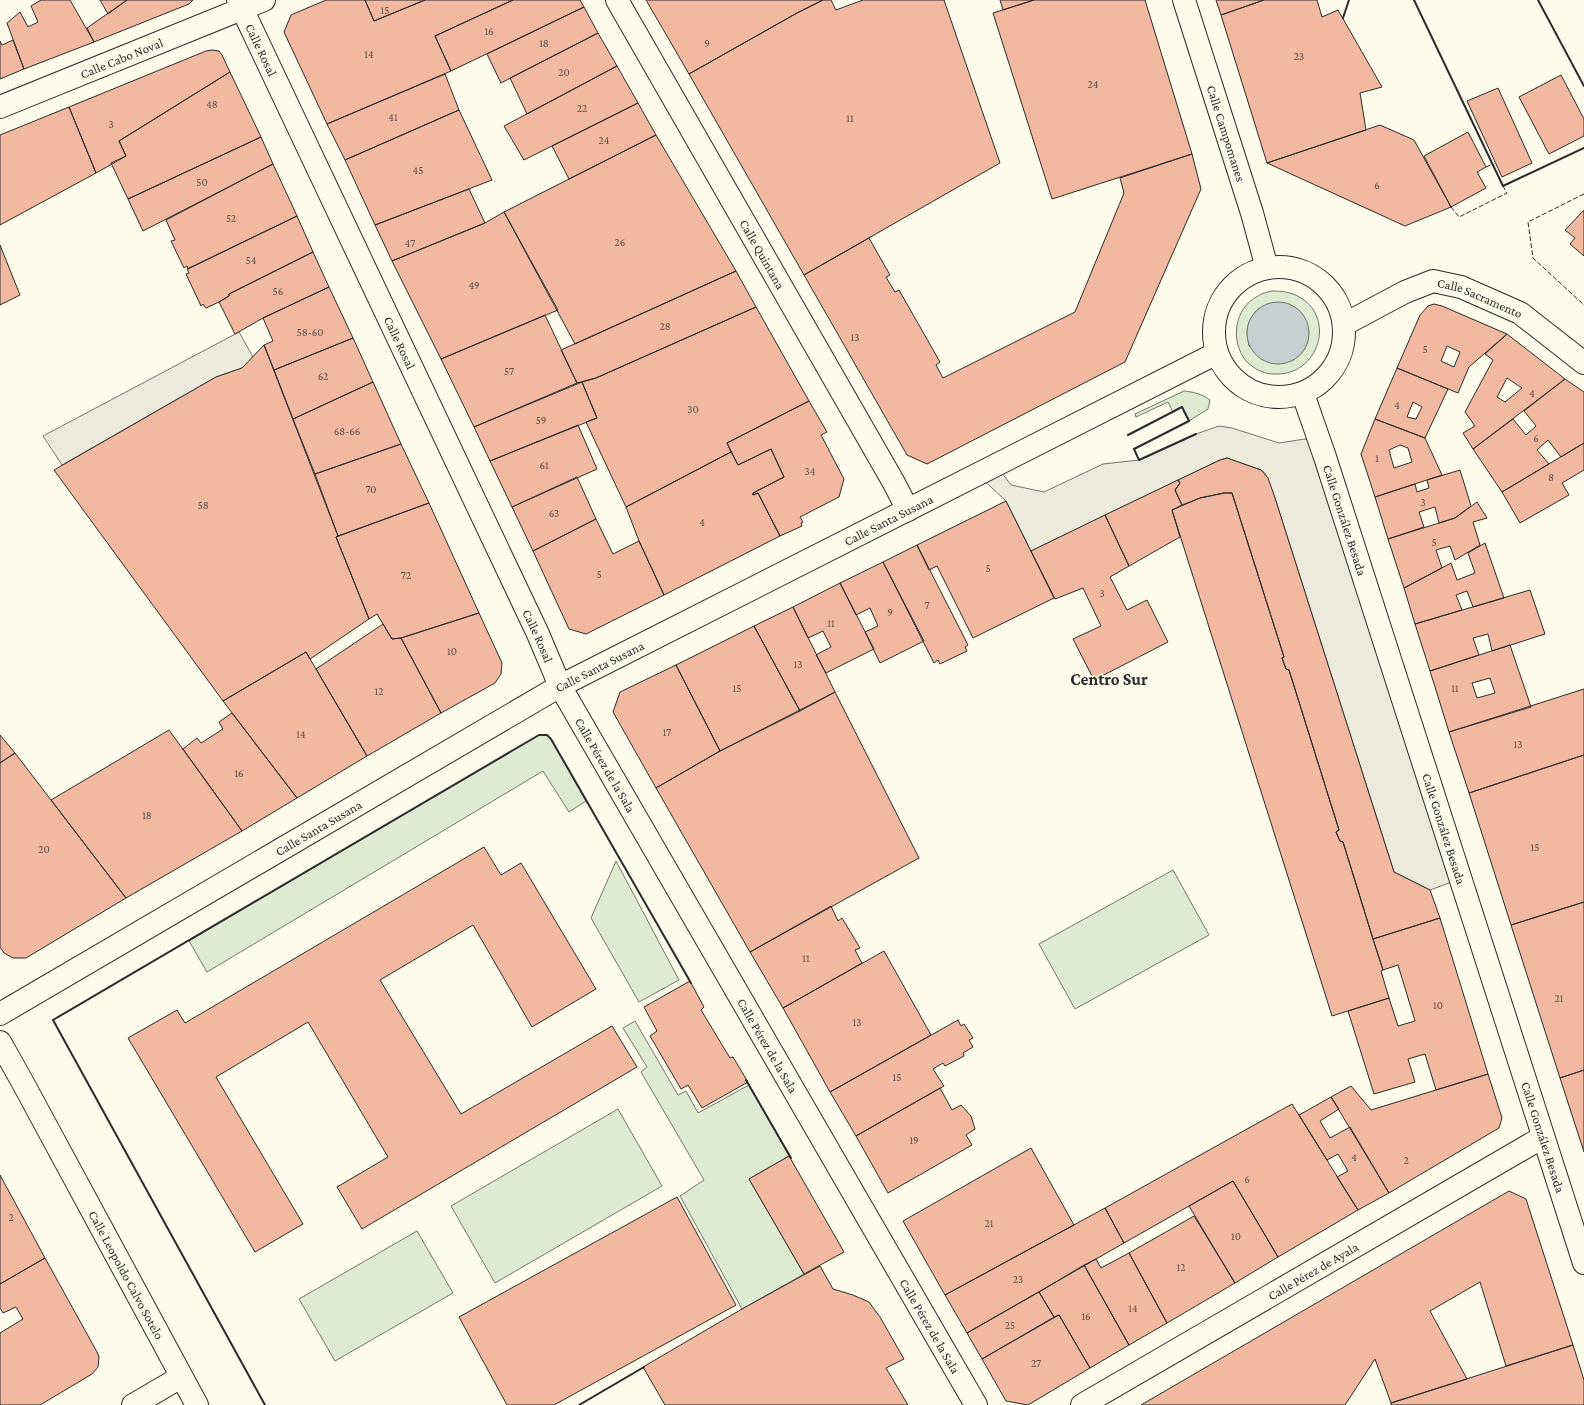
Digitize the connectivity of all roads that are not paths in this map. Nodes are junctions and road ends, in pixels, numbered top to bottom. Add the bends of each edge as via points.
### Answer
1 (264, 0) edge
2 (617, 0) edge
3 (1184, 0) edge
4 (240, 4) edge
5 (0, 107) edge
6 (1267, 268) junction
7 (1344, 324) junction
8 (1217, 353) junction
9 (1584, 364) edge
10 (1303, 394) junction
11 (908, 510) junction
12 (560, 686) junction
13 (0, 1014) edge
14 (0, 1042) edge
15 (1543, 1137) junction
16 (1584, 1264) edge
17 (181, 1376) junction
18 (133, 1405) edge
19 (197, 1405) edge
20 (976, 1405) edge
21 (1082, 1405) edge

1 - 4 street, Calle Cabo Noval
2 - 11 street, Calle Quintana
3 - 6 street, Calle Campomanes via 1250,206
4 - 5 street, Calle Cabo Noval
4 - 12 street, Calle Rosal via 538,634
6 - 7 street via 1289,267 1309,274 1326,286 1339,304
6 - 8 street via 1246,275 1229,290 1218,309 1214,331
7 - 9 street, Calle Sacramento via 1405,292 1433,281 1461,287 1520,313
7 - 10 street via 1343,346 1336,366 1322,383
8 - 10 street via 1226,372 1241,386 1260,396 1282,398
8 - 11 street, Calle Santa Susana
10 - 15 street, Calle González Besada
11 - 12 street, Calle Santa Susana
12 - 13 street, Calle Santa Susana
12 - 20 street, Calle Pérez de la Sala
14 - 17 street, Calle Leopoldo Calvo Sotelo
15 - 16 street, Calle González Besada
15 - 21 street, Calle Pérez de Ayala
17 - 18 street
17 - 19 street, Calle Leopoldo Calvo Sotelo

